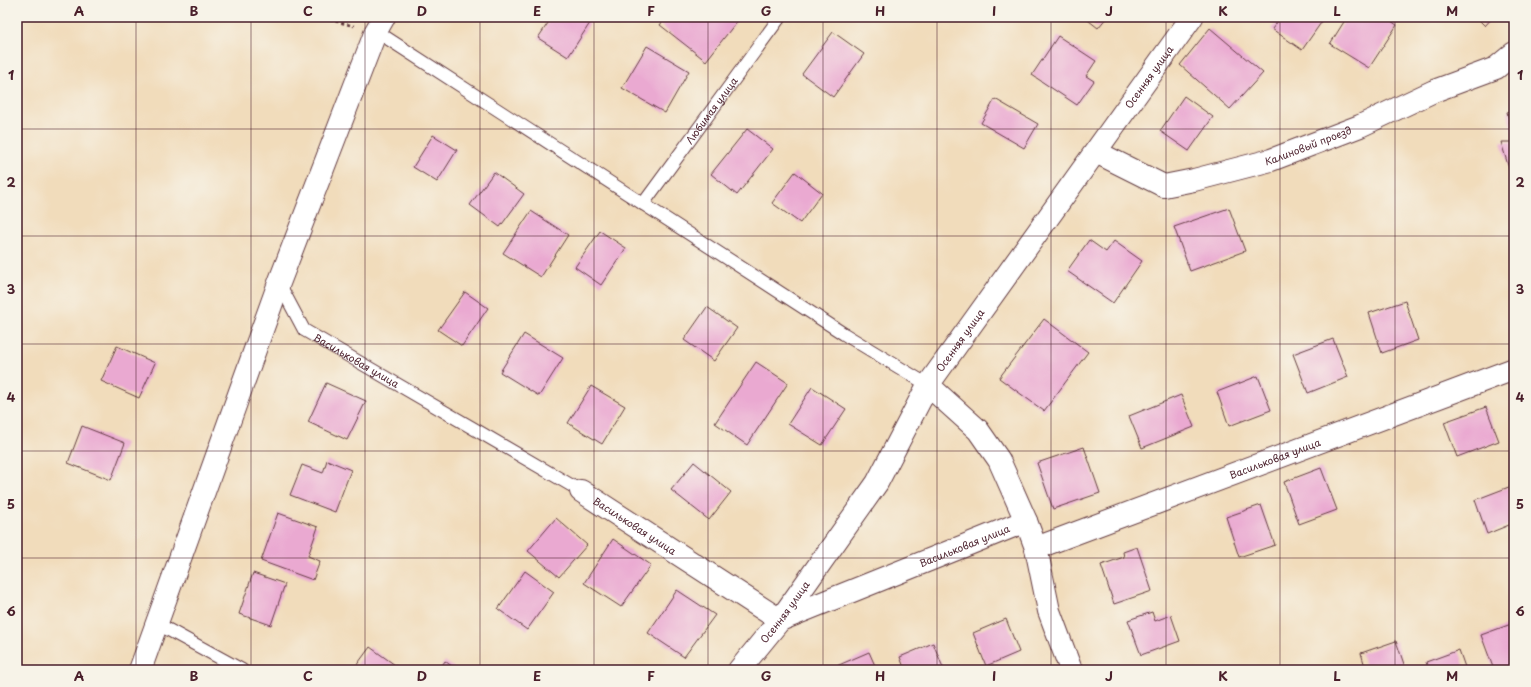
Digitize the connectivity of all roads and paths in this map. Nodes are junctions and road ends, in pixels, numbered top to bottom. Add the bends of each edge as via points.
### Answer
1 (318, 17) edge
2 (780, 17) edge
3 (1192, 17) edge
4 (380, 24) edge
5 (1514, 53) edge
6 (1096, 152) junction
7 (644, 204) junction
8 (279, 283) junction
9 (1514, 369) edge
10 (928, 385) junction
11 (581, 491) joint
12 (1026, 521) junction
13 (1036, 548) junction
14 (780, 620) junction
15 (156, 622) junction
16 (140, 670) edge
17 (242, 670) edge
18 (739, 670) edge
19 (1070, 670) edge

1 - 4 path
2 - 7 lane, Любимая улица
3 - 6 street, Осенняя улица
4 - 7 lane
4 - 8 street
5 - 6 street, Калиновый проезд via 1496,68 1434,91 1360,126 1271,160 1194,180 1164,186
6 - 10 street, Осенняя улица
7 - 10 lane via 844,334
8 - 11 lane, Васильковая улица via 304,330
8 - 15 street
9 - 13 street, Васильковая улица
10 - 12 street via 982,436 999,460
10 - 14 street, Осенняя улица via 877,483
11 - 14 street, Васильковая улица
12 - 13 street
12 - 14 street, Васильковая улица
13 - 19 street via 1049,611
14 - 18 street, Осенняя улица
15 - 16 street
15 - 17 lane

